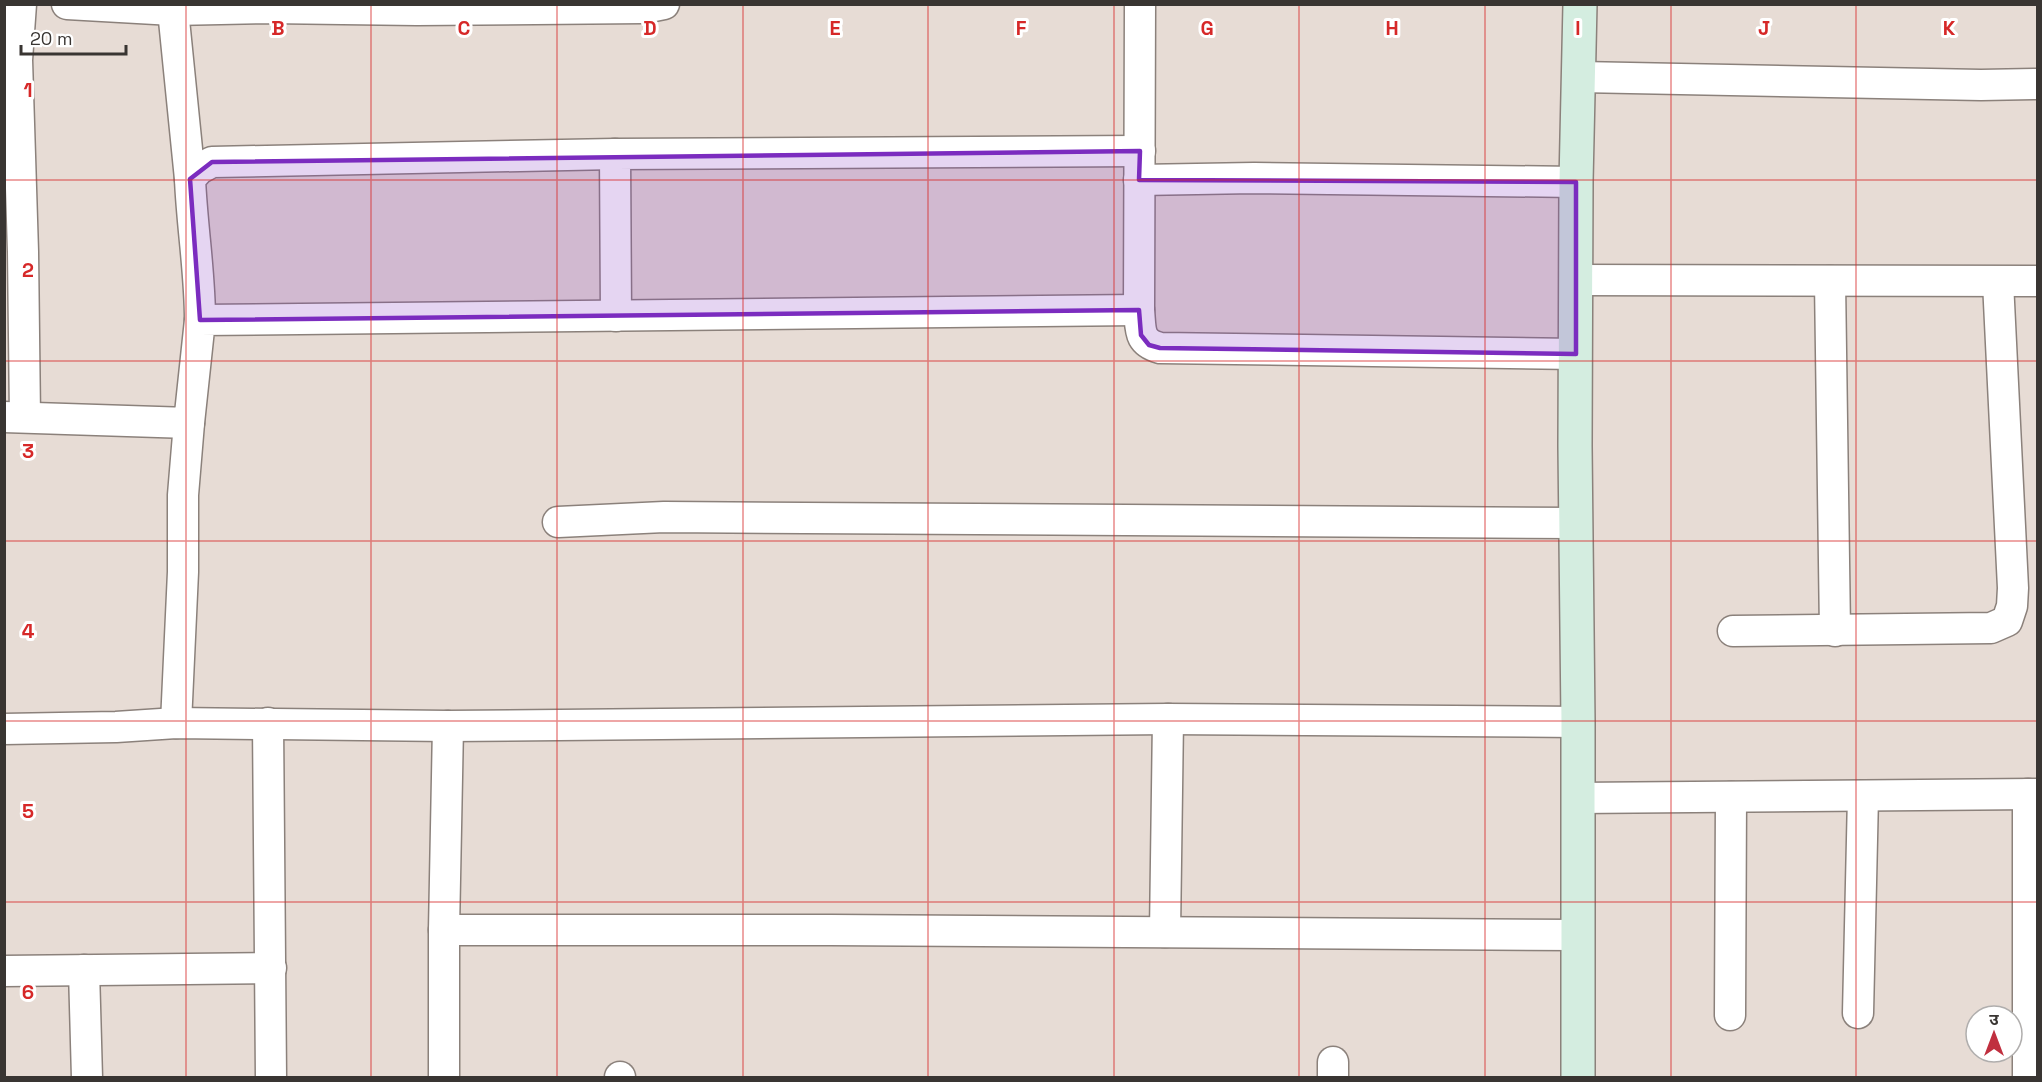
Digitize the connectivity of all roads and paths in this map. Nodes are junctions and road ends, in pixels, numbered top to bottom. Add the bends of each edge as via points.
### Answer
1 (21, 4) edge
2 (67, 4) edge
3 (664, 4) edge
4 (1140, 4) edge
5 (1581, 4) edge
6 (269, 6) edge
7 (417, 7) edge
8 (173, 10) junction
9 (11, 60) edge
10 (1580, 77) junction
11 (2037, 84) edge
12 (615, 154) junction
13 (1139, 165) junction
14 (190, 179) junction
15 (1576, 183) junction
16 (14, 252) edge
17 (1577, 280) junction
18 (1830, 281) junction
19 (2037, 281) edge
20 (1998, 282) junction
21 (1139, 310) junction
22 (616, 315) junction
23 (200, 320) junction
24 (1576, 354) junction
25 (15, 417) edge
26 (189, 423) junction
27 (558, 522) dead end
28 (1576, 523) junction
29 (1733, 631) dead end
30 (1835, 631) junction
31 (1168, 719) junction
32 (1578, 722) junction
33 (176, 723) junction
34 (268, 723) junction
35 (448, 726) junction
36 (4, 729) edge
37 (2033, 794) edge
38 (1863, 796) junction
39 (1731, 797) junction
40 (1577, 798) junction
41 (444, 930) junction
42 (1165, 932) junction
43 (1578, 935) junction
44 (271, 968) junction
45 (84, 970) junction
46 (4, 971) edge
47 (1858, 1013) dead end
48 (1730, 1015) dead end
49 (87, 1077) edge
50 (271, 1077) edge
51 (444, 1077) edge
52 (1578, 1077) edge
53 (2028, 1077) edge

1 - 9 street
2 - 8 street
3 - 7 street via 644,8
4 - 13 street
5 - 10 street
6 - 7 street
6 - 8 street
8 - 14 street
9 - 16 street
10 - 11 street
10 - 15 street
12 - 13 street
12 - 14 street via 212,162
12 - 22 street
13 - 15 street via 1266,178
13 - 21 street
14 - 23 street
15 - 17 street
16 - 25 street
17 - 18 street
17 - 24 street
18 - 20 street
18 - 30 street
19 - 20 street
20 - 30 street via 2013,588 2007,621 1991,628
21 - 22 street
21 - 24 street via 1141,335 1149,345 1160,348
22 - 23 street
23 - 26 street
24 - 28 street
25 - 26 street
26 - 33 street
27 - 28 street via 663,517
28 - 32 street
29 - 30 street
31 - 32 street
31 - 35 street
31 - 42 street
32 - 40 street
33 - 34 street
33 - 36 street
34 - 35 street
34 - 44 street
35 - 41 street
37 - 38 street
37 - 53 street
38 - 39 street
38 - 47 street
39 - 40 street
39 - 48 street
40 - 43 street
41 - 42 street
41 - 51 street
42 - 43 street
43 - 52 street
44 - 45 street
44 - 50 street
45 - 46 street
45 - 49 street

